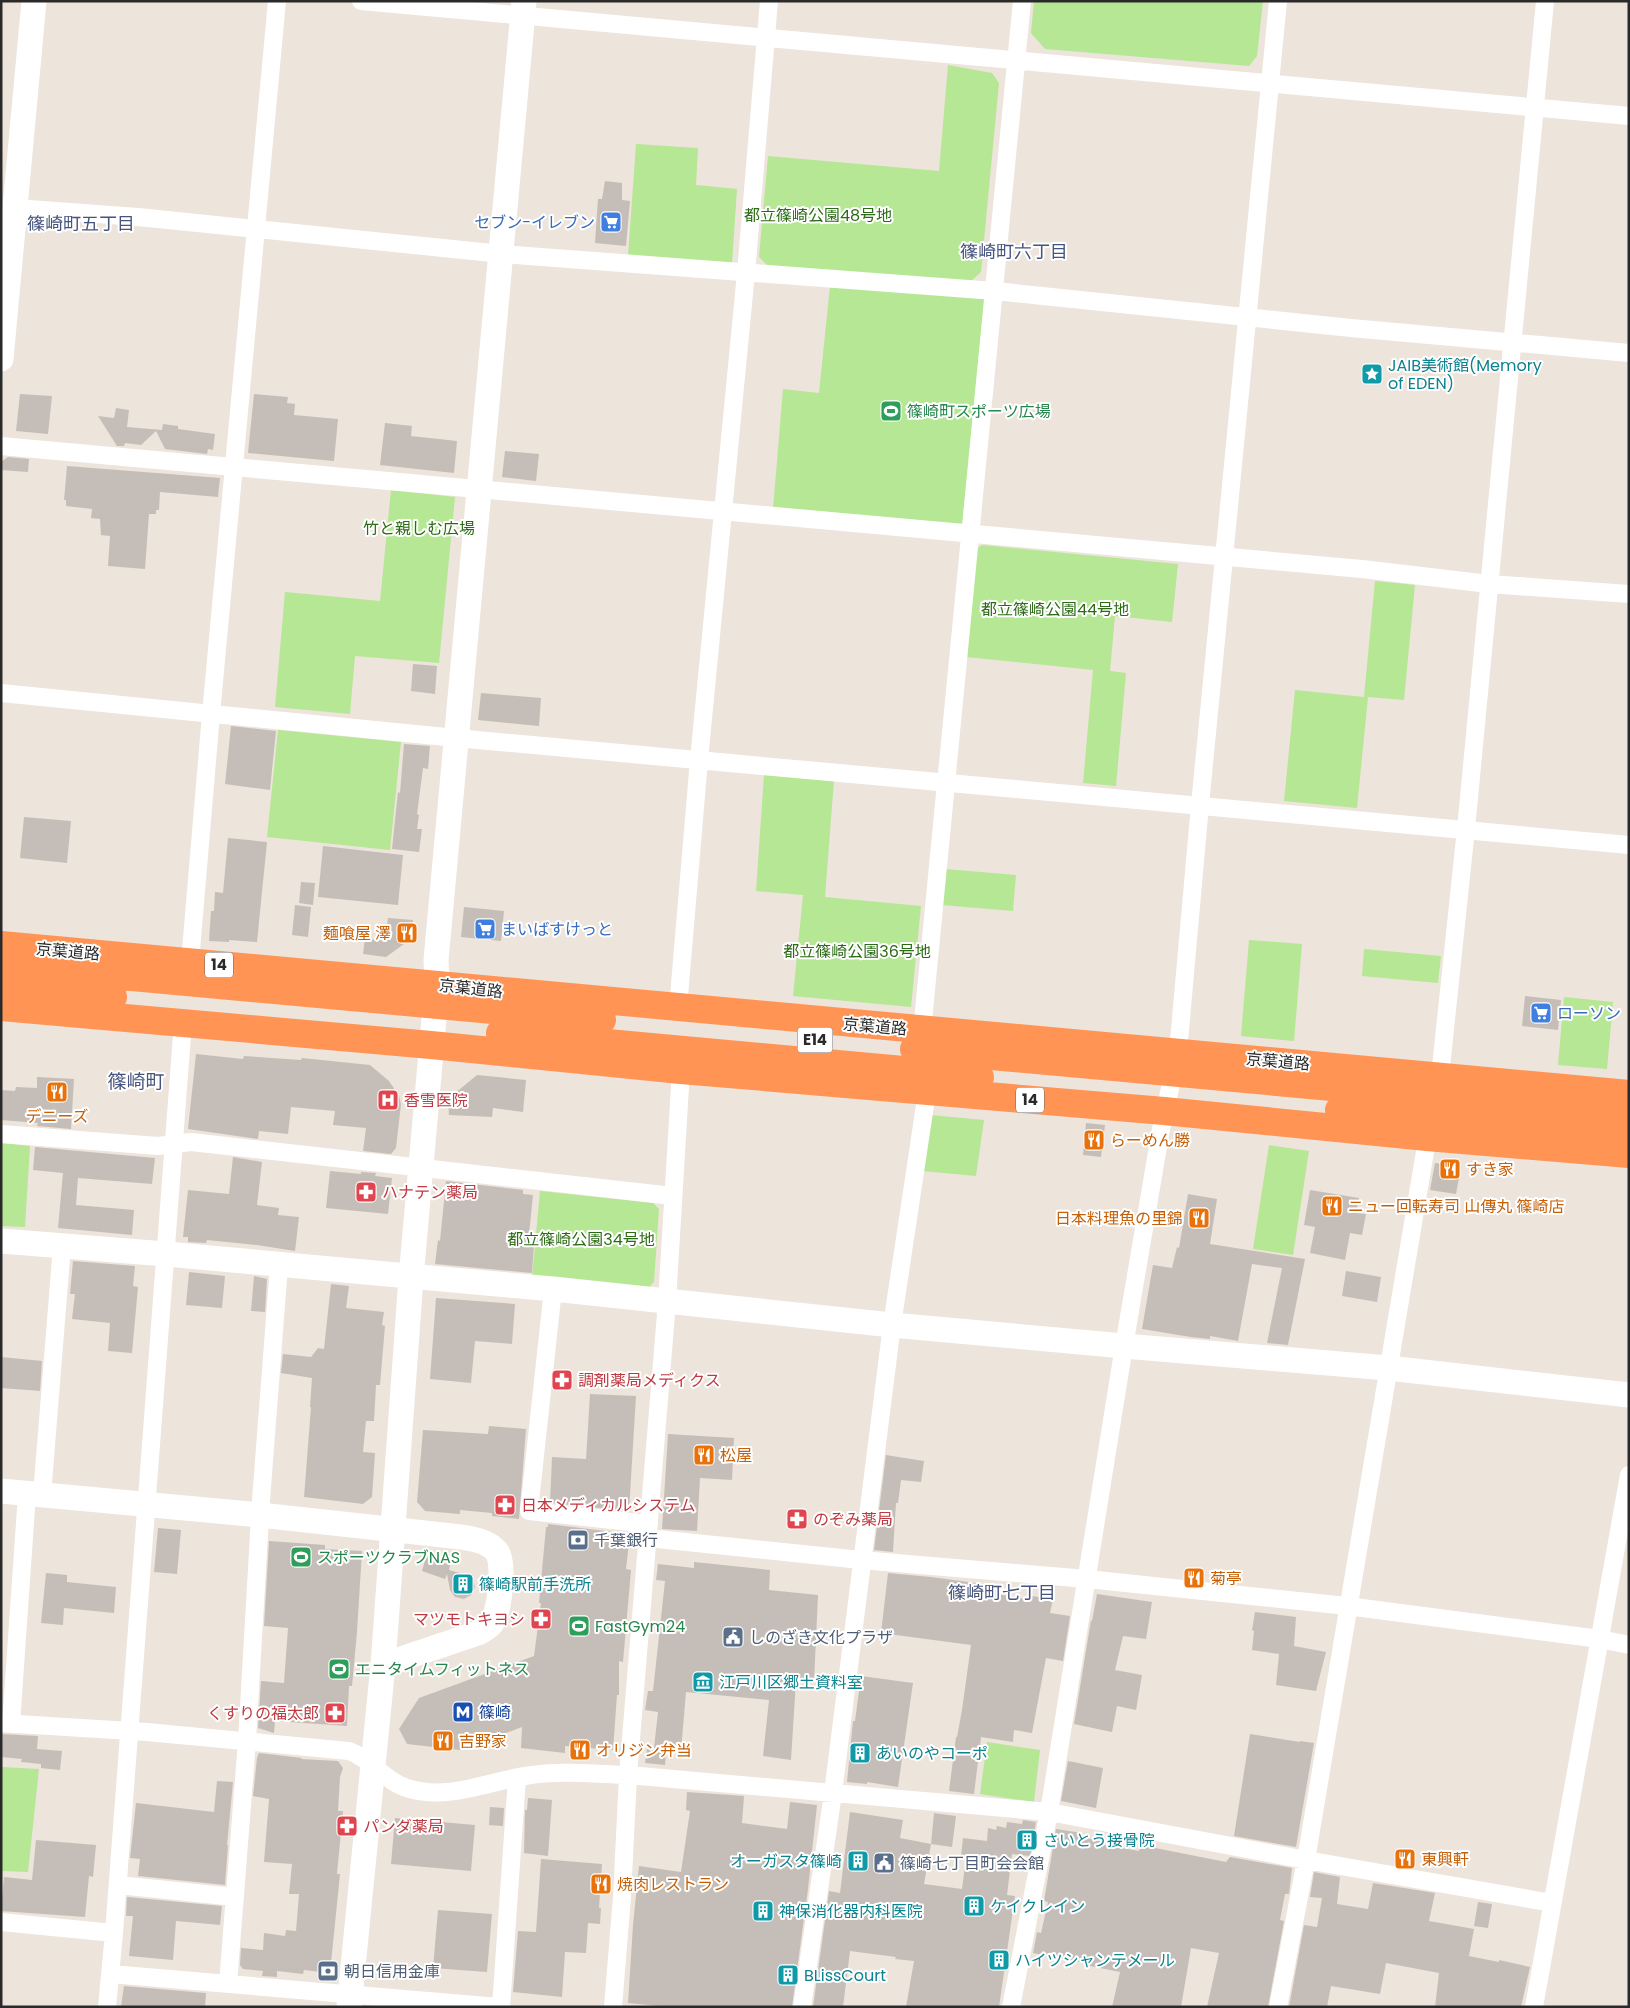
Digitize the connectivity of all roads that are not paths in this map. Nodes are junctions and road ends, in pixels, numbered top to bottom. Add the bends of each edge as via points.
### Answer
1 (34, 1) edge
2 (277, 1) edge
3 (361, 1) edge
4 (769, 1) edge
5 (1022, 1) edge
6 (1278, 1) edge
7 (1545, 1) edge
8 (524, 8) edge
9 (766, 38) junction
10 (1016, 61) junction
11 (1271, 84) junction
12 (1536, 107) junction
13 (1629, 116) edge
14 (16, 208) junction
15 (257, 229) junction
16 (502, 254) junction
17 (746, 273) junction
18 (995, 290) junction
19 (1248, 318) junction
20 (1513, 344) junction
21 (1629, 353) edge
22 (1, 359) edge
23 (1, 446) edge
24 (234, 466) junction
25 (480, 489) junction
26 (723, 510) junction
27 (972, 535) junction
28 (1224, 558) junction
29 (1489, 584) junction
30 (1629, 594) edge
31 (1, 693) edge
32 (211, 714) junction
33 (456, 738) junction
34 (700, 760) junction
35 (945, 783) junction
36 (1200, 805) junction
37 (1466, 829) junction
38 (1629, 845) edge
39 (1, 945) edge
40 (190, 962) junction
41 (1, 964) edge
42 (437, 985) junction
43 (1, 987) edge
44 (1, 1007) edge
45 (678, 1008) junction
46 (183, 1022) junction
47 (922, 1031) junction
48 (431, 1045) junction
49 (1178, 1052) junction
50 (681, 1070) junction
51 (1442, 1076) junction
52 (927, 1092) junction
53 (1629, 1094) edge
54 (1164, 1111) junction
55 (1629, 1114) edge
56 (1, 1134) edge
57 (1629, 1135) edge
58 (1427, 1137) junction
59 (172, 1144) junction
60 (1629, 1154) edge
61 (420, 1167) junction
62 (673, 1196) junction
63 (1, 1241) edge
64 (62, 1246) junction
65 (166, 1254) junction
66 (279, 1266) junction
67 (411, 1278) junction
68 (553, 1290) junction
69 (667, 1302) junction
70 (892, 1325) junction
71 (1124, 1346) junction
72 (1388, 1368) junction
73 (1629, 1395) edge
74 (1629, 1475) edge
75 (1, 1491) edge
76 (35, 1494) junction
77 (147, 1505) junction
78 (260, 1515) junction
79 (392, 1530) junction
80 (648, 1531) junction
81 (861, 1560) junction
82 (1087, 1579) junction
83 (1347, 1606) junction
84 (1600, 1639) junction
85 (1629, 1645) edge
86 (382, 1665) junction
87 (8, 1666) edge
88 (6, 1723) edge
89 (128, 1732) junction
90 (247, 1741) junction
91 (374, 1766) junction
92 (628, 1775) junction
93 (517, 1778) junction
94 (833, 1793) junction
95 (1049, 1812) junction
96 (1306, 1860) junction
97 (118, 1885) junction
98 (235, 1897) junction
99 (1552, 1903) junction
100 (1, 1922) edge
101 (114, 1933) junction
102 (111, 1974) junction
103 (228, 1984) junction
104 (350, 2000) edge
105 (106, 2007) edge
106 (500, 2007) edge
107 (613, 2007) edge
108 (802, 2007) edge
109 (1011, 2007) edge
110 (1278, 2007) edge
111 (1534, 2007) edge

1 - 14 street
2 - 15 street
3 - 8 street
4 - 9 street
5 - 10 street
6 - 11 street
7 - 12 street
8 - 9 street
8 - 16 street
9 - 10 street
9 - 17 street
10 - 11 street
10 - 18 street
11 - 12 street
11 - 19 street
12 - 13 street
12 - 20 street
14 - 15 street
14 - 22 street
15 - 16 street
15 - 24 street
16 - 17 street
16 - 25 street
17 - 18 street
17 - 26 street
18 - 19 street
18 - 27 street
19 - 20 street
19 - 28 street
20 - 21 street
20 - 29 street
23 - 24 street
24 - 25 street
24 - 32 street
25 - 26 street
25 - 33 street
26 - 27 street
26 - 34 street
27 - 28 street
27 - 35 street
28 - 29 street via 1362,569
28 - 36 street
29 - 30 street
29 - 37 street
31 - 32 street
32 - 33 street
32 - 40 street
33 - 34 street
33 - 42 street via 436,960
34 - 35 street
34 - 45 street
35 - 36 street
35 - 47 street
36 - 37 street
36 - 49 street
37 - 38 street
37 - 51 street
39 - 40 highway, 京葉道路 / 14
40 - 42 highway, 京葉道路 / 14
41 - 55 highway, 京葉道路 / E14
42 - 45 highway, 京葉道路 / 14
42 - 48 street
43 - 57 highway, E14
44 - 46 highway, 14
45 - 47 highway, 京葉道路 / 14
46 - 48 highway, 14
46 - 59 street
47 - 49 highway, 京葉道路 / 14
48 - 50 highway, 14
48 - 61 street
49 - 51 highway, 京葉道路 / 14
49 - 54 street
50 - 52 highway, 14
50 - 62 street
51 - 53 highway, 京葉道路 / 14
51 - 58 street
52 - 54 highway, 14
52 - 70 street
54 - 58 highway, 14
54 - 71 street
56 - 59 street via 158,1146
58 - 60 highway, 14
58 - 72 street
59 - 61 street via 191,1142
59 - 65 street
61 - 62 street
61 - 67 street
62 - 69 street
63 - 64 street
64 - 65 street
64 - 76 street
65 - 66 street
65 - 77 street
66 - 67 street
66 - 78 street
67 - 68 street
67 - 79 street
68 - 69 street
68 - 80 street via 530,1511
69 - 70 street
69 - 80 street
70 - 71 street
70 - 81 street
71 - 72 street
71 - 82 street
72 - 73 street
72 - 83 street
74 - 84 street
75 - 76 street
76 - 77 street
76 - 87 street
77 - 78 street
77 - 89 street
78 - 79 street
78 - 90 street
79 - 86 street
79 - 86 street via 479,1540 496,1551 502,1567 497,1613 486,1629
80 - 81 street
80 - 92 street
81 - 82 street
81 - 94 street
82 - 83 street
82 - 95 street
83 - 84 street
83 - 96 street
84 - 85 street
84 - 99 street
86 - 91 street
87 - 88 street
88 - 89 street
89 - 90 street
89 - 97 street
90 - 91 street via 349,1751
90 - 98 street
91 - 93 street via 400,1786 440,1793
91 - 104 street
92 - 93 street via 563,1772
92 - 94 street
92 - 107 street
93 - 106 street
94 - 95 street
94 - 108 street
95 - 96 street
95 - 109 street
96 - 99 street
96 - 110 street
97 - 98 street
97 - 101 street
98 - 103 street
99 - 111 street
100 - 101 street
101 - 102 street
102 - 103 street
102 - 105 street
103 - 104 street
104 - 106 street

